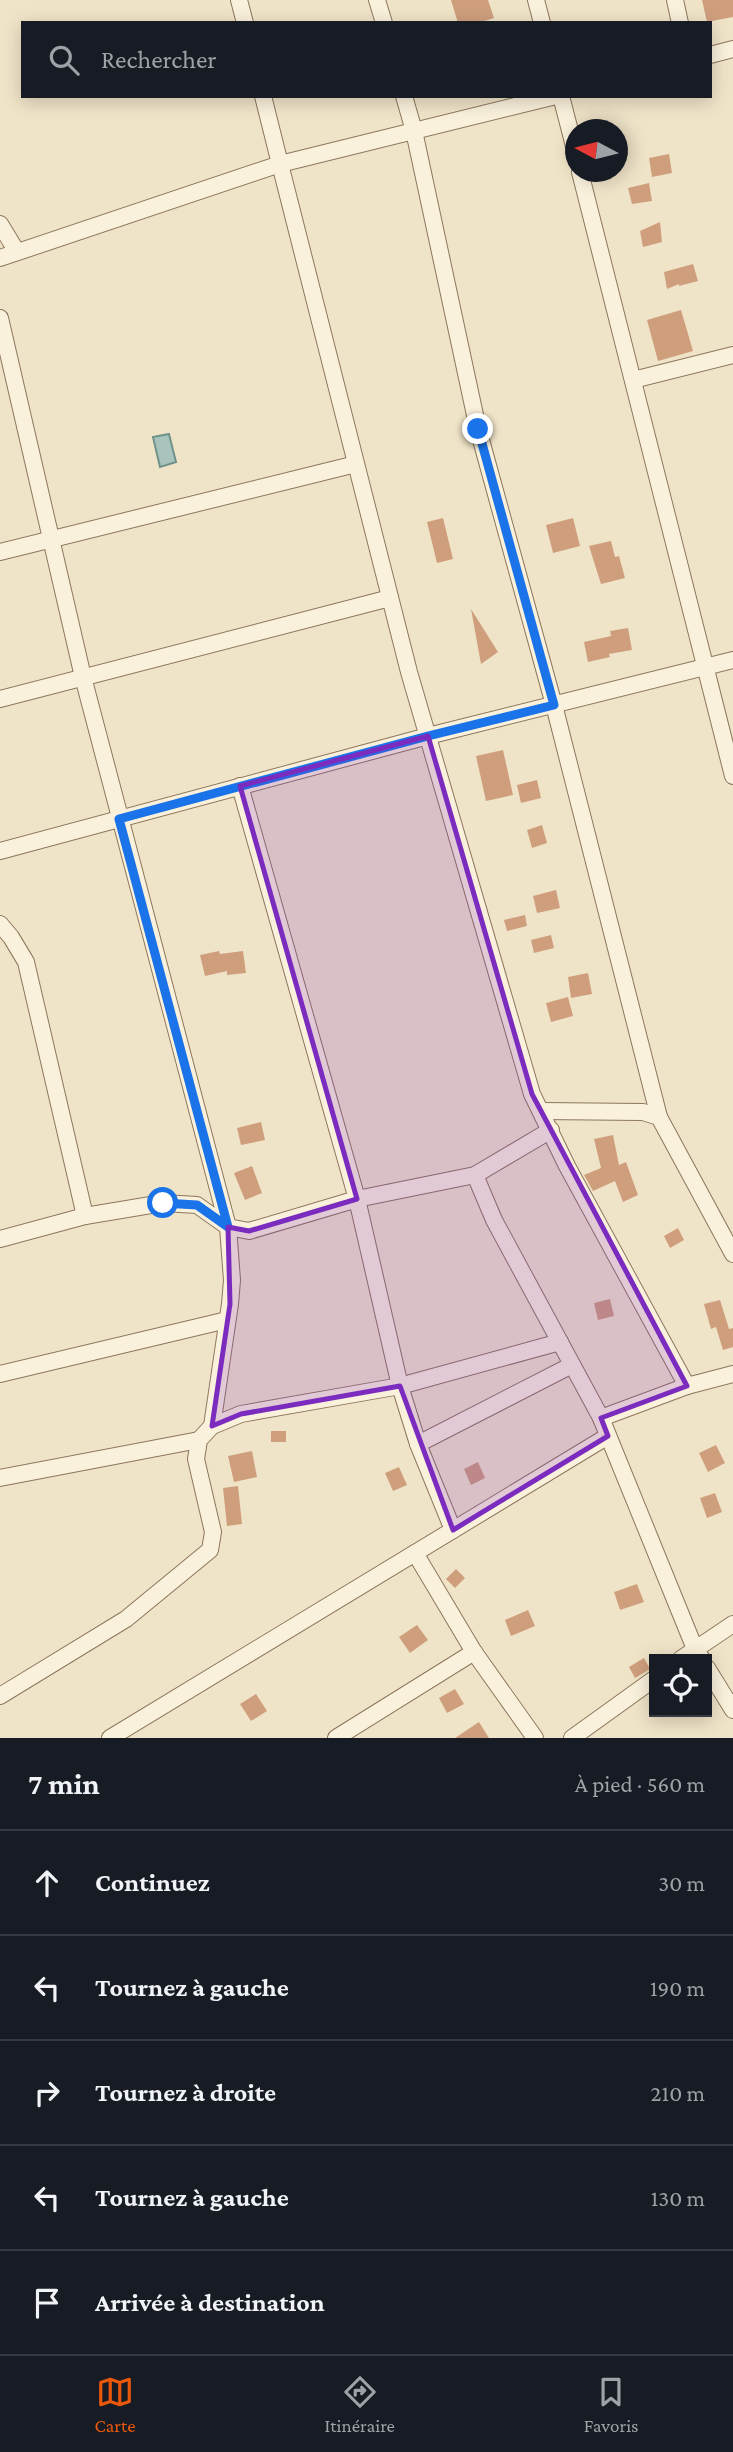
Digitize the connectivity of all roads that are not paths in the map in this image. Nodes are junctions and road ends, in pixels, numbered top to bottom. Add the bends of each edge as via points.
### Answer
1 (239, 0) edge
2 (377, 0) edge
3 (536, 0) edge
4 (675, 0) edge
5 (244, 21) edge
6 (383, 21) edge
7 (541, 21) edge
8 (680, 21) edge
9 (733, 49) edge
10 (712, 54) edge
11 (264, 98) edge
12 (405, 98) edge
13 (551, 98) edge
14 (560, 98) edge
15 (566, 119) edge
16 (414, 131) junction
17 (280, 164) junction
18 (583, 182) edge
19 (0, 224) edge
20 (17, 252) junction
21 (0, 258) edge
22 (0, 318) edge
23 (733, 355) edge
24 (633, 380) junction
25 (356, 464) junction
26 (51, 540) junction
27 (0, 552) edge
28 (390, 598) junction
29 (733, 660) edge
30 (706, 668) junction
31 (83, 677) junction
32 (0, 699) edge
33 (554, 705) junction
34 (428, 736) junction
35 (733, 776) edge
36 (240, 786) junction
37 (119, 819) junction
38 (0, 851) edge
39 (0, 924) edge
40 (541, 1111) junction
41 (659, 1117) junction
42 (551, 1130) junction
43 (475, 1175) junction
44 (357, 1199) junction
45 (85, 1216) junction
46 (228, 1227) junction
47 (0, 1240) edge
48 (733, 1254) edge
49 (227, 1320) junction
50 (560, 1342) junction
51 (572, 1365) junction
52 (0, 1374) edge
53 (733, 1374) edge
54 (400, 1386) junction
55 (687, 1387) junction
56 (601, 1418) junction
57 (212, 1426) junction
58 (608, 1436) junction
59 (199, 1440) junction
60 (418, 1444) junction
61 (0, 1478) edge
62 (453, 1530) junction
63 (415, 1553) junction
64 (733, 1625) edge
65 (474, 1652) junction
66 (698, 1654) edge
67 (712, 1676) edge
68 (649, 1683) edge
69 (0, 1696) edge
70 (733, 1710) edge
71 (110, 1738) edge
72 (336, 1738) edge
73 (535, 1738) edge
74 (572, 1738) edge

1 - 5 street
2 - 6 street
3 - 7 street
4 - 8 street
9 - 10 street
11 - 17 street
12 - 16 street
13 - 16 street
14 - 15 street
16 - 17 street
16 - 33 street via 478,429
17 - 20 street
17 - 25 street
18 - 24 street
19 - 20 street
20 - 21 street
22 - 26 street
23 - 24 street
24 - 30 street
25 - 26 street
25 - 28 street
26 - 27 street
26 - 31 street
28 - 31 street
28 - 34 street
29 - 30 street
30 - 33 street
30 - 35 street
31 - 32 street
31 - 37 street
33 - 34 street
33 - 41 street
34 - 36 street
34 - 40 street via 532,1094
36 - 37 street
36 - 44 street
37 - 38 street
37 - 46 street
39 - 45 street via 26,962
40 - 41 street via 643,1112
40 - 42 street
41 - 48 street
42 - 43 street
42 - 55 street
43 - 44 street
43 - 50 street
44 - 46 street via 249,1231
44 - 54 street
45 - 46 street via 163,1203 197,1205
45 - 47 street
46 - 49 street via 232,1280
49 - 52 street
49 - 57 street
50 - 51 street
50 - 54 street
51 - 56 street
51 - 60 street
53 - 55 street
54 - 57 street via 241,1414
54 - 60 street
55 - 56 street
56 - 58 street
57 - 59 street
58 - 62 street
58 - 66 street
59 - 61 street
59 - 69 street via 196,1459 213,1531 210,1550 126,1619
60 - 62 street
62 - 63 street
63 - 65 street
63 - 71 street
64 - 66 street
65 - 72 street
65 - 73 street
67 - 70 street
68 - 74 street

